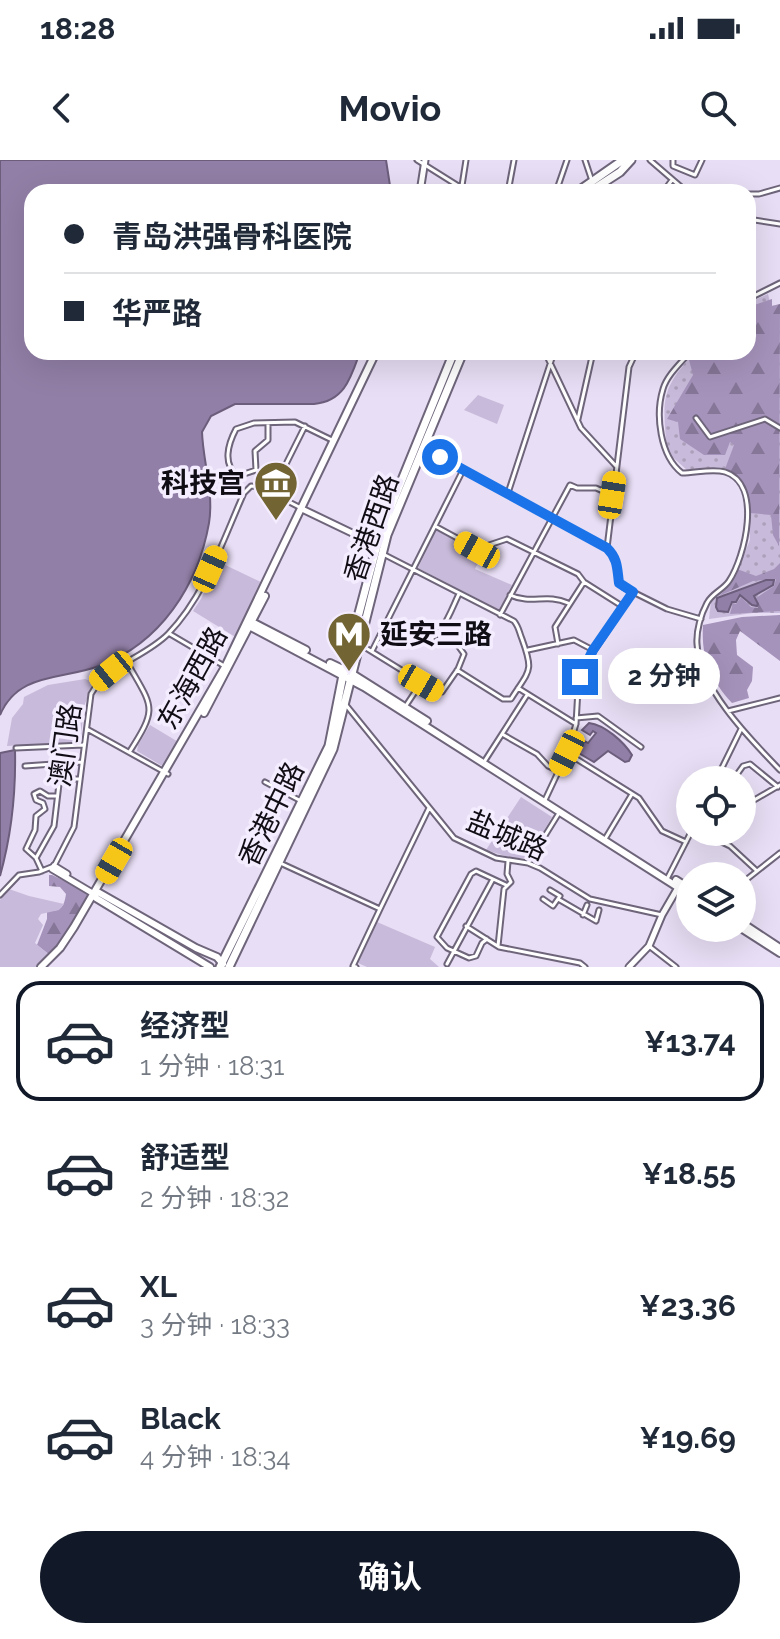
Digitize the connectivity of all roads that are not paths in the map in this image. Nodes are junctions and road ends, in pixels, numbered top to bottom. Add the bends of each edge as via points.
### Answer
1 (417, 160) edge
2 (466, 160) edge
3 (514, 160) edge
4 (567, 160) edge
5 (585, 160) edge
6 (623, 160) edge
7 (631, 160) edge
8 (650, 160) edge
9 (673, 160) edge
10 (702, 160) edge
11 (424, 163) edge
12 (672, 180) junction
13 (593, 182) junction
14 (421, 184) edge
15 (453, 184) edge
16 (462, 184) edge
17 (510, 184) edge
18 (559, 184) edge
19 (590, 184) edge
20 (601, 184) edge
21 (669, 184) edge
22 (677, 184) edge
23 (780, 188) edge
24 (756, 194) edge
25 (756, 220) edge
26 (780, 224) edge
27 (780, 283) edge
28 (756, 295) edge
29 (374, 360) edge
30 (374, 360) edge
31 (451, 360) edge
32 (459, 360) edge
33 (591, 360) edge
34 (632, 360) edge
35 (683, 360) edge
36 (550, 361) joint
37 (696, 418) dead end
38 (578, 421) junction
39 (268, 423) junction
40 (305, 426) junction
41 (780, 428) edge
42 (334, 441) junction
43 (420, 447) junction
44 (616, 466) junction
45 (256, 470) junction
46 (463, 470) junction
47 (745, 476) dead end
48 (279, 478) junction
49 (741, 483) junction
50 (508, 493) junction
51 (612, 495) junction
52 (279, 496) junction
53 (303, 510) junction
54 (551, 516) junction
55 (435, 526) junction
56 (607, 548) junction
57 (379, 549) junction
58 (533, 552) junction
59 (413, 570) junction
60 (584, 582) junction
61 (633, 592) junction
62 (459, 594) junction
63 (510, 595) junction
64 (568, 604) junction
65 (623, 607) junction
66 (500, 615) junction
67 (701, 619) junction
68 (250, 624) junction
69 (388, 624) junction
70 (441, 629) junction
71 (169, 633) junction
72 (358, 643) junction
73 (558, 644) junction
74 (593, 650) junction
75 (349, 651) junction
76 (372, 651) junction
77 (527, 651) junction
78 (329, 663) junction
79 (128, 664) junction
80 (227, 668) junction
81 (457, 670) junction
82 (347, 674) junction
83 (421, 683) junction
84 (364, 687) junction
85 (519, 687) junction
86 (527, 695) junction
87 (780, 698) edge
88 (344, 699) junction
89 (405, 707) junction
90 (738, 708) junction
91 (728, 711) junction
92 (576, 718) junction
93 (736, 723) junction
94 (576, 724) junction
95 (86, 729) junction
96 (741, 729) junction
97 (502, 733) junction
98 (83, 745) junction
99 (641, 747) dead end
100 (16, 748) dead end
101 (130, 751) junction
102 (567, 753) junction
103 (485, 760) junction
104 (82, 762) junction
105 (25, 766) dead end
106 (723, 766) edge
107 (756, 769) edge
108 (780, 770) edge
109 (559, 771) junction
110 (166, 773) junction
111 (80, 779) junction
112 (265, 782) dead end
113 (779, 786) edge
114 (633, 794) junction
115 (58, 796) junction
116 (546, 798) junction
117 (756, 799) edge
118 (301, 801) junction
119 (429, 808) junction
120 (561, 810) junction
121 (606, 837) junction
122 (676, 837) edge
123 (684, 846) edge
124 (730, 846) edge
125 (780, 853) edge
126 (36, 858) junction
127 (508, 861) junction
128 (278, 862) junction
129 (528, 863) junction
130 (53, 868) junction
131 (42, 871) junction
132 (757, 871) joint
133 (668, 877) junction
134 (493, 879) junction
135 (676, 882) edge
136 (564, 884) junction
137 (506, 885) junction
138 (550, 890) dead end
139 (676, 892) edge
140 (96, 893) junction
141 (0, 895) edge
142 (558, 896) junction
143 (543, 899) dead end
144 (587, 905) dead end
145 (380, 909) junction
146 (599, 910) dead end
147 (583, 915) junction
148 (662, 915) junction
149 (466, 926) junction
150 (756, 936) edge
151 (487, 939) junction
152 (498, 946) junction
153 (649, 946) junction
154 (455, 951) junction
155 (780, 951) edge
156 (202, 964) edge
157 (447, 964) dead end
158 (223, 965) edge
159 (43, 967) edge
160 (210, 967) edge
161 (356, 967) edge
162 (585, 967) edge
163 (629, 967) edge
164 (676, 967) edge

1 - 11 street
2 - 16 street
3 - 17 street
4 - 18 street
5 - 13 street
6 - 13 main road
7 - 20 main road
8 - 12 street
9 - 10 street via 673,166 695,175
11 - 14 street
11 - 15 street
12 - 21 street
12 - 22 street
13 - 19 main road
23 - 24 street
25 - 26 street
27 - 28 street
29 - 42 main road, 东海西路
30 - 53 main road, 东海西路
31 - 43 main road, 香港西路
32 - 43 main road, 香港西路
33 - 38 street
34 - 44 street
35 - 49 street via 662,390 666,455 682,473 723,471
36 - 38 street
36 - 50 street
37 - 41 street via 710,437 765,419
38 - 44 street
39 - 40 street
39 - 45 street via 268,440 255,451
39 - 45 street via 236,429 229,448 232,473
40 - 42 street
40 - 48 street
42 - 53 main road, 东海西路
43 - 46 street
43 - 57 main road, 香港西路
44 - 51 street
45 - 48 street
46 - 50 street
46 - 55 street
47 - 49 street
48 - 52 street
49 - 67 street via 747,497 741,551 729,580 709,599
50 - 54 street
51 - 54 street via 570,485
51 - 56 street
52 - 53 street, 澳门路
52 - 71 street, 澳门路 via 251,486 244,493 200,590
53 - 57 street
53 - 68 main road, 东海西路
54 - 56 street
54 - 58 street
55 - 58 street via 477,550 507,539
55 - 59 street
56 - 61 street via 618,563 619,583
57 - 59 street
57 - 72 main road, 香港西路
57 - 75 main road, 香港西路
58 - 60 street
58 - 63 street
59 - 62 street
59 - 69 street
60 - 64 street
60 - 65 street
61 - 65 street
61 - 67 street
62 - 66 street
62 - 70 street
63 - 64 street via 524,601 549,597
63 - 66 street
64 - 73 street via 555,627
65 - 74 street
66 - 77 street via 518,625
67 - 91 street via 700,661
68 - 78 main road
68 - 80 main road, 东海西路
68 - 82 main road
69 - 70 street via 424,640
69 - 76 street
70 - 81 street via 464,654
71 - 79 street, 澳门路
71 - 80 street
72 - 76 street
72 - 82 main road, 香港西路
73 - 74 street via 574,640
73 - 77 street
74 - 92 street via 580,677
75 - 78 main road
75 - 82 main road, 香港西路
76 - 83 street
77 - 85 street via 530,667
78 - 82 main road
79 - 95 street, 澳门路 via 98,682
79 - 101 street via 151,713
80 - 110 main road, 东海西路
81 - 83 street via 442,692
81 - 85 street via 503,699 511,699
82 - 84 main road
82 - 88 main road, 香港中路
82 - 89 main road
82 - 118 main road, 香港中路 via 329,746
83 - 89 street
84 - 88 main road via 350,690
84 - 103 main road
85 - 86 street
86 - 94 street
86 - 97 street
87 - 90 street
88 - 119 street, 盐城路
88 - 128 main road, 香港中路 via 333,749
89 - 103 main road
90 - 91 street
90 - 93 street
91 - 93 street
92 - 94 street
92 - 99 street via 598,716
93 - 96 street
94 - 102 street
95 - 98 street, 澳门路
95 - 101 street
96 - 106 street
96 - 108 street
97 - 103 street
97 - 109 street
98 - 100 street
98 - 104 street, 澳门路
101 - 110 street
102 - 109 street
102 - 114 street
103 - 116 main road
104 - 105 street
104 - 111 street, 澳门路
107 - 113 street
109 - 116 street
110 - 140 main road, 东海西路
111 - 115 street via 61,780
111 - 130 street, 澳门路 via 74,827
112 - 118 street
113 - 117 street
114 - 121 street
114 - 122 street via 662,831
115 - 126 street via 54,826
115 - 126 street via 34,794 45,809 36,816 26,849
116 - 120 main road
116 - 121 main road
118 - 158 main road, 香港中路
119 - 127 street, 盐城路 via 454,838
119 - 145 street
120 - 121 main road
120 - 129 street
121 - 133 main road
123 - 133 street
124 - 132 street
125 - 132 street
126 - 131 street
127 - 129 street, 盐城路
127 - 137 street via 511,882
128 - 145 street
128 - 158 main road, 香港中路
129 - 136 street, 盐城路
130 - 131 street
130 - 140 street
131 - 141 street via 19,875
133 - 135 main road
134 - 137 street
134 - 149 street
134 - 154 street via 476,871 471,874 437,937
136 - 142 street
136 - 148 street, 盐城路 via 590,899
137 - 152 street
138 - 142 street
139 - 148 street
140 - 156 main road
140 - 158 main road
140 - 159 main road, 东海西路 via 70,939
142 - 143 street via 553,906
142 - 147 street
144 - 147 street
145 - 161 street
146 - 147 street via 596,921
148 - 153 street
149 - 151 street
149 - 154 street
150 - 155 main road
151 - 152 street
151 - 154 street via 476,956
152 - 162 street
153 - 163 street
153 - 164 street
154 - 157 street
156 - 160 main road

